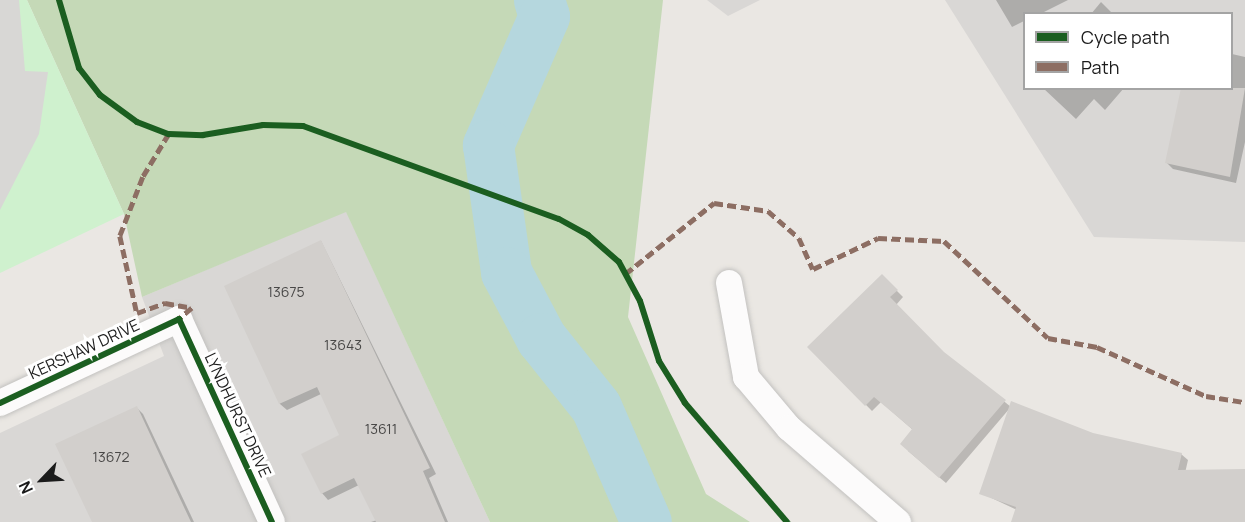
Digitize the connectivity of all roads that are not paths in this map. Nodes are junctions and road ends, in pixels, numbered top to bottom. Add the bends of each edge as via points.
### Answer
1 (729, 283) dead end
2 (179, 319) joint
3 (0, 403) edge
4 (272, 522) edge
5 (898, 522) edge

1 - 5 street via 746,377 789,428
2 - 3 street, KERSHAW DRIVE
2 - 4 street, LYNDHURST DRIVE

